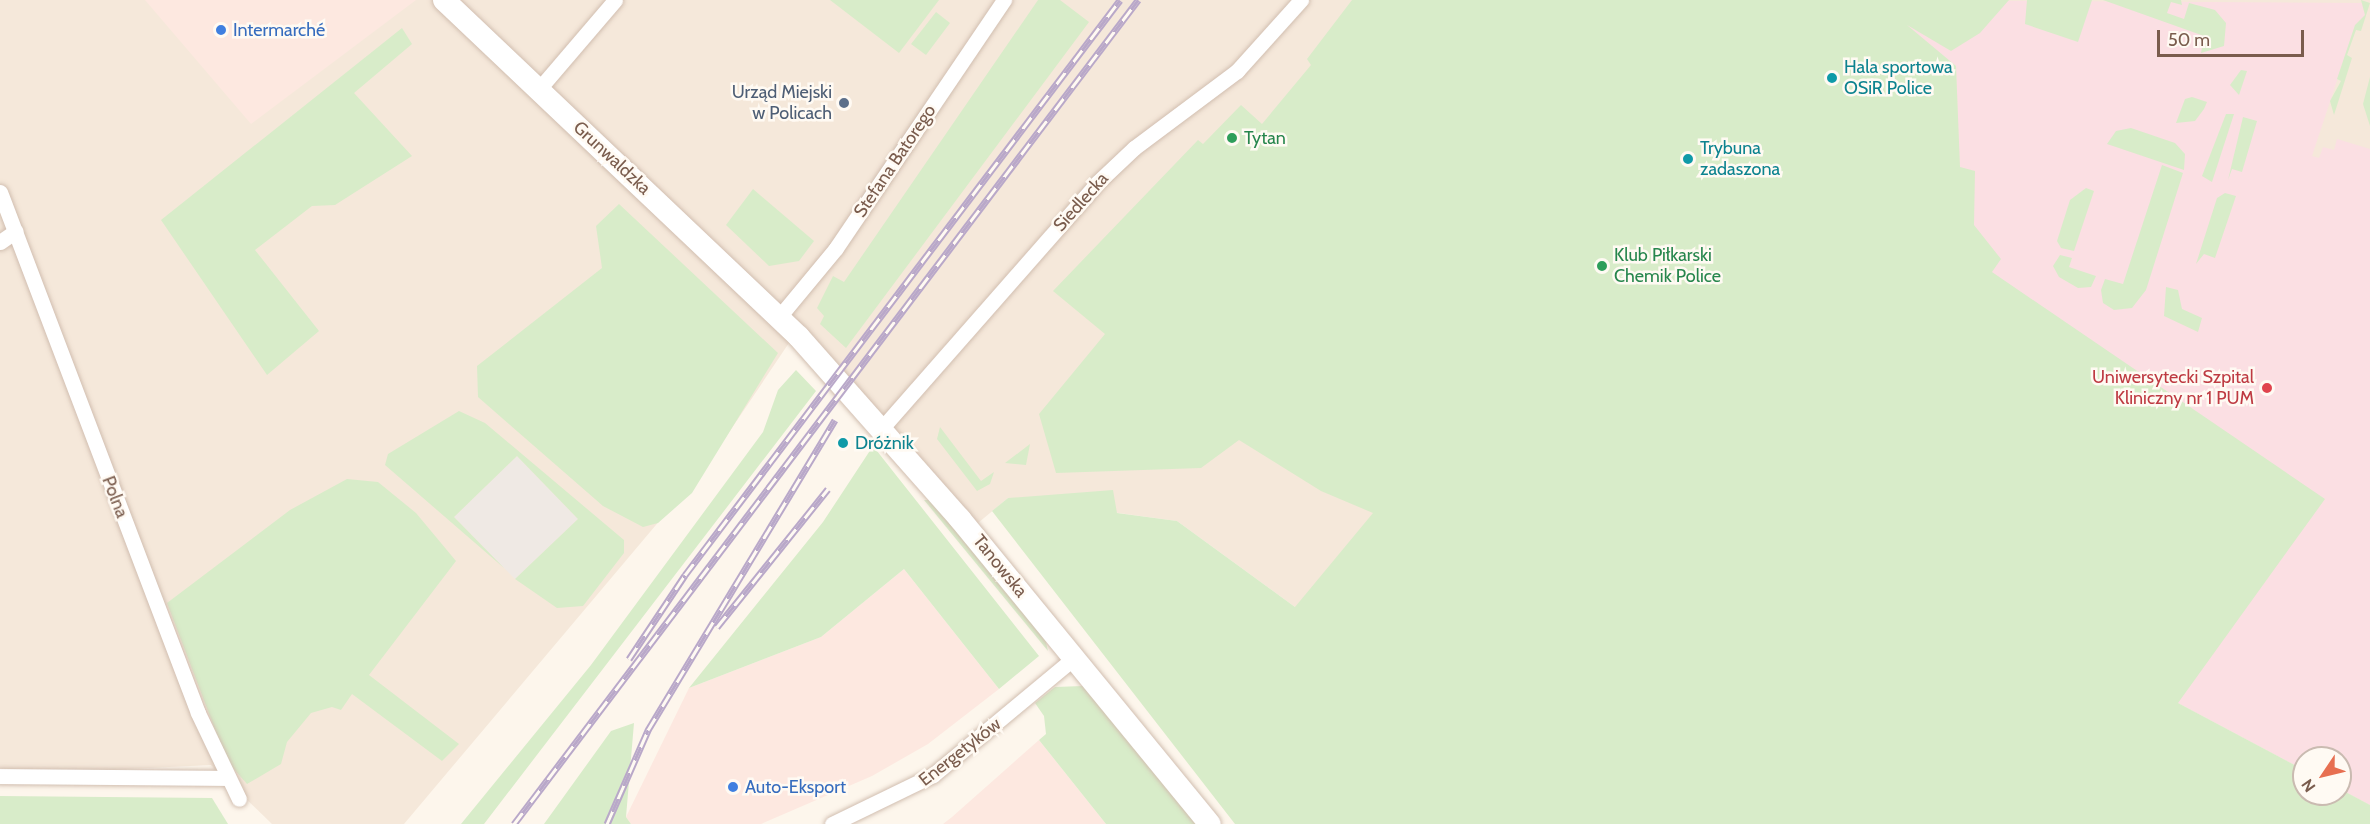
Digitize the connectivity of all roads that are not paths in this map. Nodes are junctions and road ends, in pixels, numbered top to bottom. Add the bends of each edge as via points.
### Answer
1 (444, 0) edge
2 (615, 0) edge
3 (1004, 0) edge
4 (1301, 0) edge
5 (539, 89) junction
6 (0, 192) edge
7 (16, 231) junction
8 (0, 242) edge
9 (779, 318) junction
10 (882, 428) junction
11 (1074, 658) junction
12 (0, 776) edge
13 (227, 778) junction
14 (239, 799) dead end
15 (832, 824) edge
16 (1210, 824) edge

1 - 5 main road, Grunwaldzka
2 - 5 street
3 - 9 street, Stefana Batorego via 836,248
4 - 10 street, Siedlecka via 1234,74 1142,142 1097,183
5 - 9 main road, Grunwaldzka
6 - 7 street, Polna
7 - 8 street
7 - 13 street, Polna
9 - 10 main road, Tanowska
10 - 11 main road, Tanowska
11 - 15 street, Energetyków via 933,775
11 - 16 main road, Tanowska
12 - 13 street
13 - 14 street, Polna

